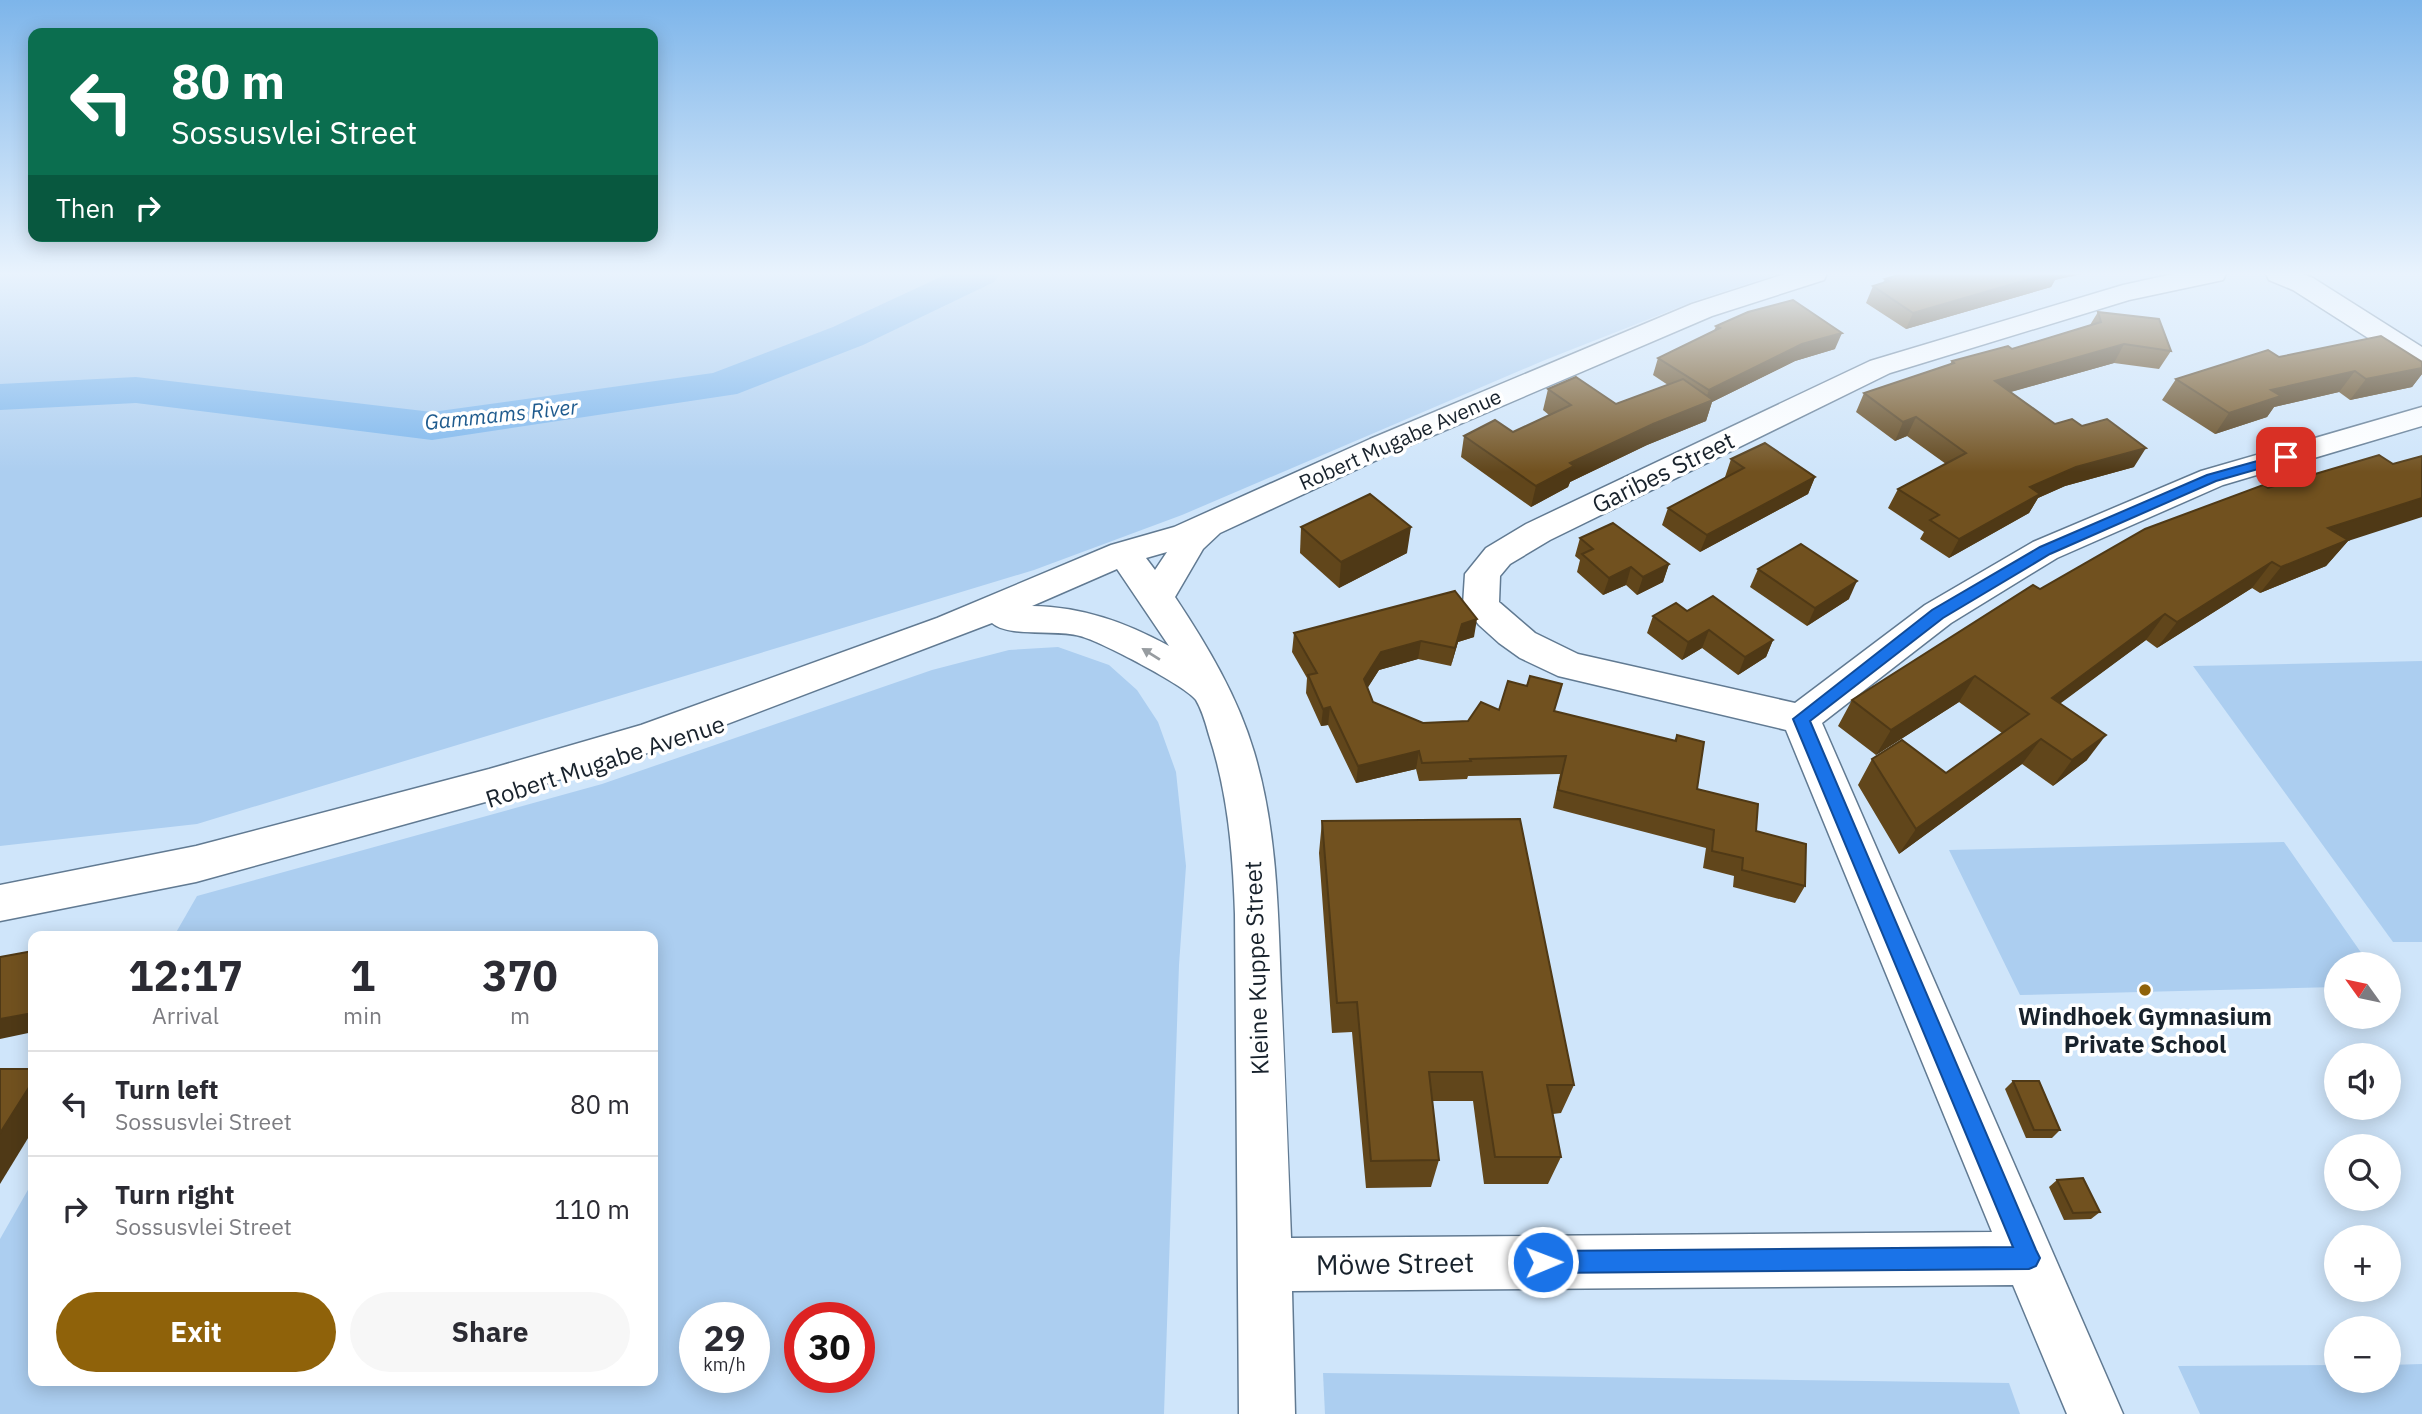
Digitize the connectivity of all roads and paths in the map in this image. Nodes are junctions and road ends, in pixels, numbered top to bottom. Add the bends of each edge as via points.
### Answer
1 (1630, 340) edge
2 (1969, 340) edge
3 (2391, 340) edge
4 (2422, 360) edge
5 (2422, 416) edge
6 (1197, 530) junction
7 (1139, 573) junction
8 (1006, 617) junction
9 (1209, 689) junction
10 (1801, 719) junction
11 (0, 903) edge
12 (0, 918) edge
13 (2029, 1258) junction
14 (1266, 1265) junction
15 (1267, 1414) edge
16 (2095, 1414) edge

1 - 6 street, Robert Mugabe Avenue
2 - 10 street, Garibes Street via 1880,367 1538,532 1498,556 1483,574 1481,605 1504,631 1541,655
3 - 4 street
5 - 10 street via 2212,478 2045,550 1938,614
6 - 7 street, Robert Mugabe Avenue
6 - 7 street via 1190,542
7 - 8 street, Robert Mugabe Avenue
7 - 9 street, Kleine Kuppe Street
7 - 11 street, Robert Mugabe Avenue via 950,627 650,737 489,785 196,864
9 -> 8 street via 1104,631 1068,621
8 - 12 street, Robert Mugabe Avenue via 847,681 551,782 214,875
9 - 14 street, Kleine Kuppe Street via 1234,749 1255,878
10 - 13 street
13 - 14 street, Möwe Street
13 - 16 street
14 - 15 street, Kleine Kuppe Street

